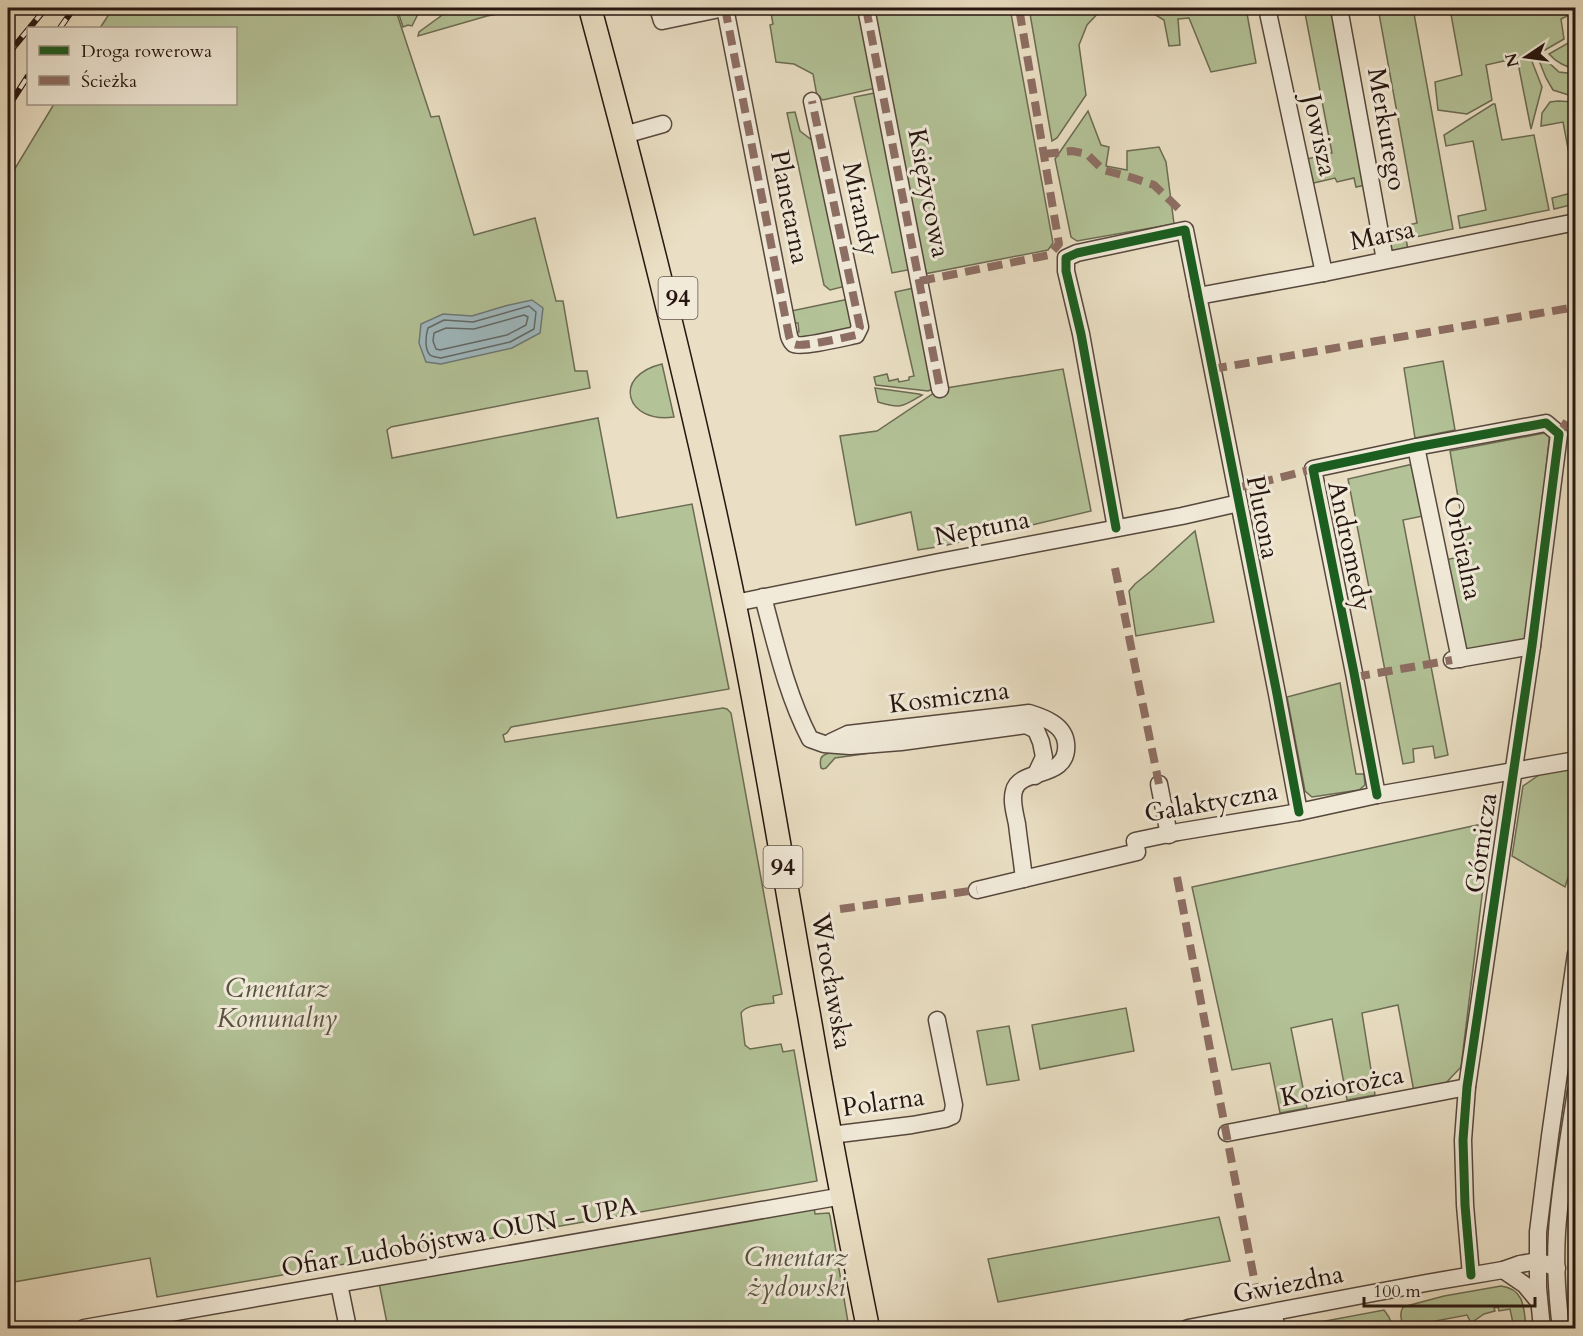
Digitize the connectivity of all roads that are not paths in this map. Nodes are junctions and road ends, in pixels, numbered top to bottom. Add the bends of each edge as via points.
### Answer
1 (590, 8) edge
2 (658, 8) edge
3 (724, 8) edge
4 (866, 8) edge
5 (1268, 8) edge
6 (1339, 8) edge
7 (812, 101) dead end
8 (663, 124) dead end
9 (624, 135) junction
10 (1575, 222) edge
11 (1385, 260) junction
12 (1324, 273) junction
13 (1198, 296) junction
14 (860, 327) joint
15 (940, 389) dead end
16 (1546, 423) joint
17 (1416, 447) junction
18 (1239, 503) junction
19 (1116, 528) junction
20 (763, 597) junction
21 (735, 603) junction
22 (1532, 646) junction
23 (824, 744) junction
24 (1575, 760) edge
25 (1513, 771) junction
26 (1035, 776) junction
27 (1159, 784) dead end
28 (1377, 795) junction
29 (1299, 812) junction
30 (1169, 834) junction
31 (1024, 879) junction
32 (977, 890) dead end
33 (1575, 954) edge
34 (937, 1020) dead end
35 (1467, 1088) junction
36 (1575, 1091) edge
37 (1227, 1133) dead end
38 (831, 1135) junction
39 (843, 1196) junction
40 (1538, 1267) junction
41 (1557, 1268) junction
42 (1503, 1270) junction
43 (1471, 1275) junction
44 (339, 1284) junction
45 (1539, 1302) junction
46 (1275, 1321) edge
47 (84, 1329) edge
48 (348, 1329) edge
49 (868, 1329) edge
50 (1188, 1329) edge
51 (1542, 1329) edge
52 (1561, 1329) edge

1 - 9 main road, Wrocławska / 94
2 - 3 street via 662,21
3 - 14 street, Planetarna via 791,342 810,344 856,335
4 - 15 street, Księżycowa
5 - 12 street, Jowisza
6 - 11 street, Merkurego
7 - 14 street, Mirandy
8 - 9 street
9 - 21 main road, Wrocławska / 94 via 706,466
10 - 11 street, Marsa
11 - 12 street, Marsa
12 - 13 street, Marsa
13 - 18 street, Plutona
13 - 19 street, Plutona via 1185,230 1066,258
16 - 17 street, Andromedy
16 - 22 street, Górnicza via 1559,434
17 - 22 street, Orbitalna via 1456,659
17 - 28 street, Andromedy via 1312,469
18 - 19 street, Neptuna
18 - 29 street, Plutona
19 - 20 street, Neptuna
20 - 21 street, Neptuna
20 - 23 street via 801,723 810,739
21 - 38 main road, Wrocławska / 94
22 - 25 street, Górnicza
23 - 26 street via 901,742 1026,725 1036,730 1044,757
23 - 26 street, Kosmiczna via 848,734 1029,713 1059,727 1067,746 1060,764
24 - 25 street, Galaktyczna
25 - 28 street, Galaktyczna
25 - 35 street, Górnicza
26 - 31 street, Kosmiczna via 1020,782 1014,791
27 - 30 street
28 - 29 street, Galaktyczna
29 - 30 street, Galaktyczna
30 - 31 street, Galaktyczna via 1135,841 1137,852
31 - 32 street, Galaktyczna
33 - 40 street via 1538,1232
34 - 38 street, Polarna via 952,1116
35 - 37 street, Koziorożca
35 - 43 street, Górnicza via 1463,1140
36 - 41 street via 1559,1212
38 - 39 main road, Wrocławska / 94
39 - 44 street, Ofiar Ludobójstwa OUN - UPA
39 - 49 main road, Wrocławska / 94
40 - 41 street
40 - 42 street, Gwiezdna via 1520,1264
40 - 45 street
41 - 52 street
42 - 43 street, Gwiezdna
42 - 45 street via 1525,1285
43 - 46 street, Gwiezdna
44 - 47 street, Ofiar Ludobójstwa OUN - UPA
44 - 48 street
45 - 51 street
46 - 50 street, Gwiezdna

